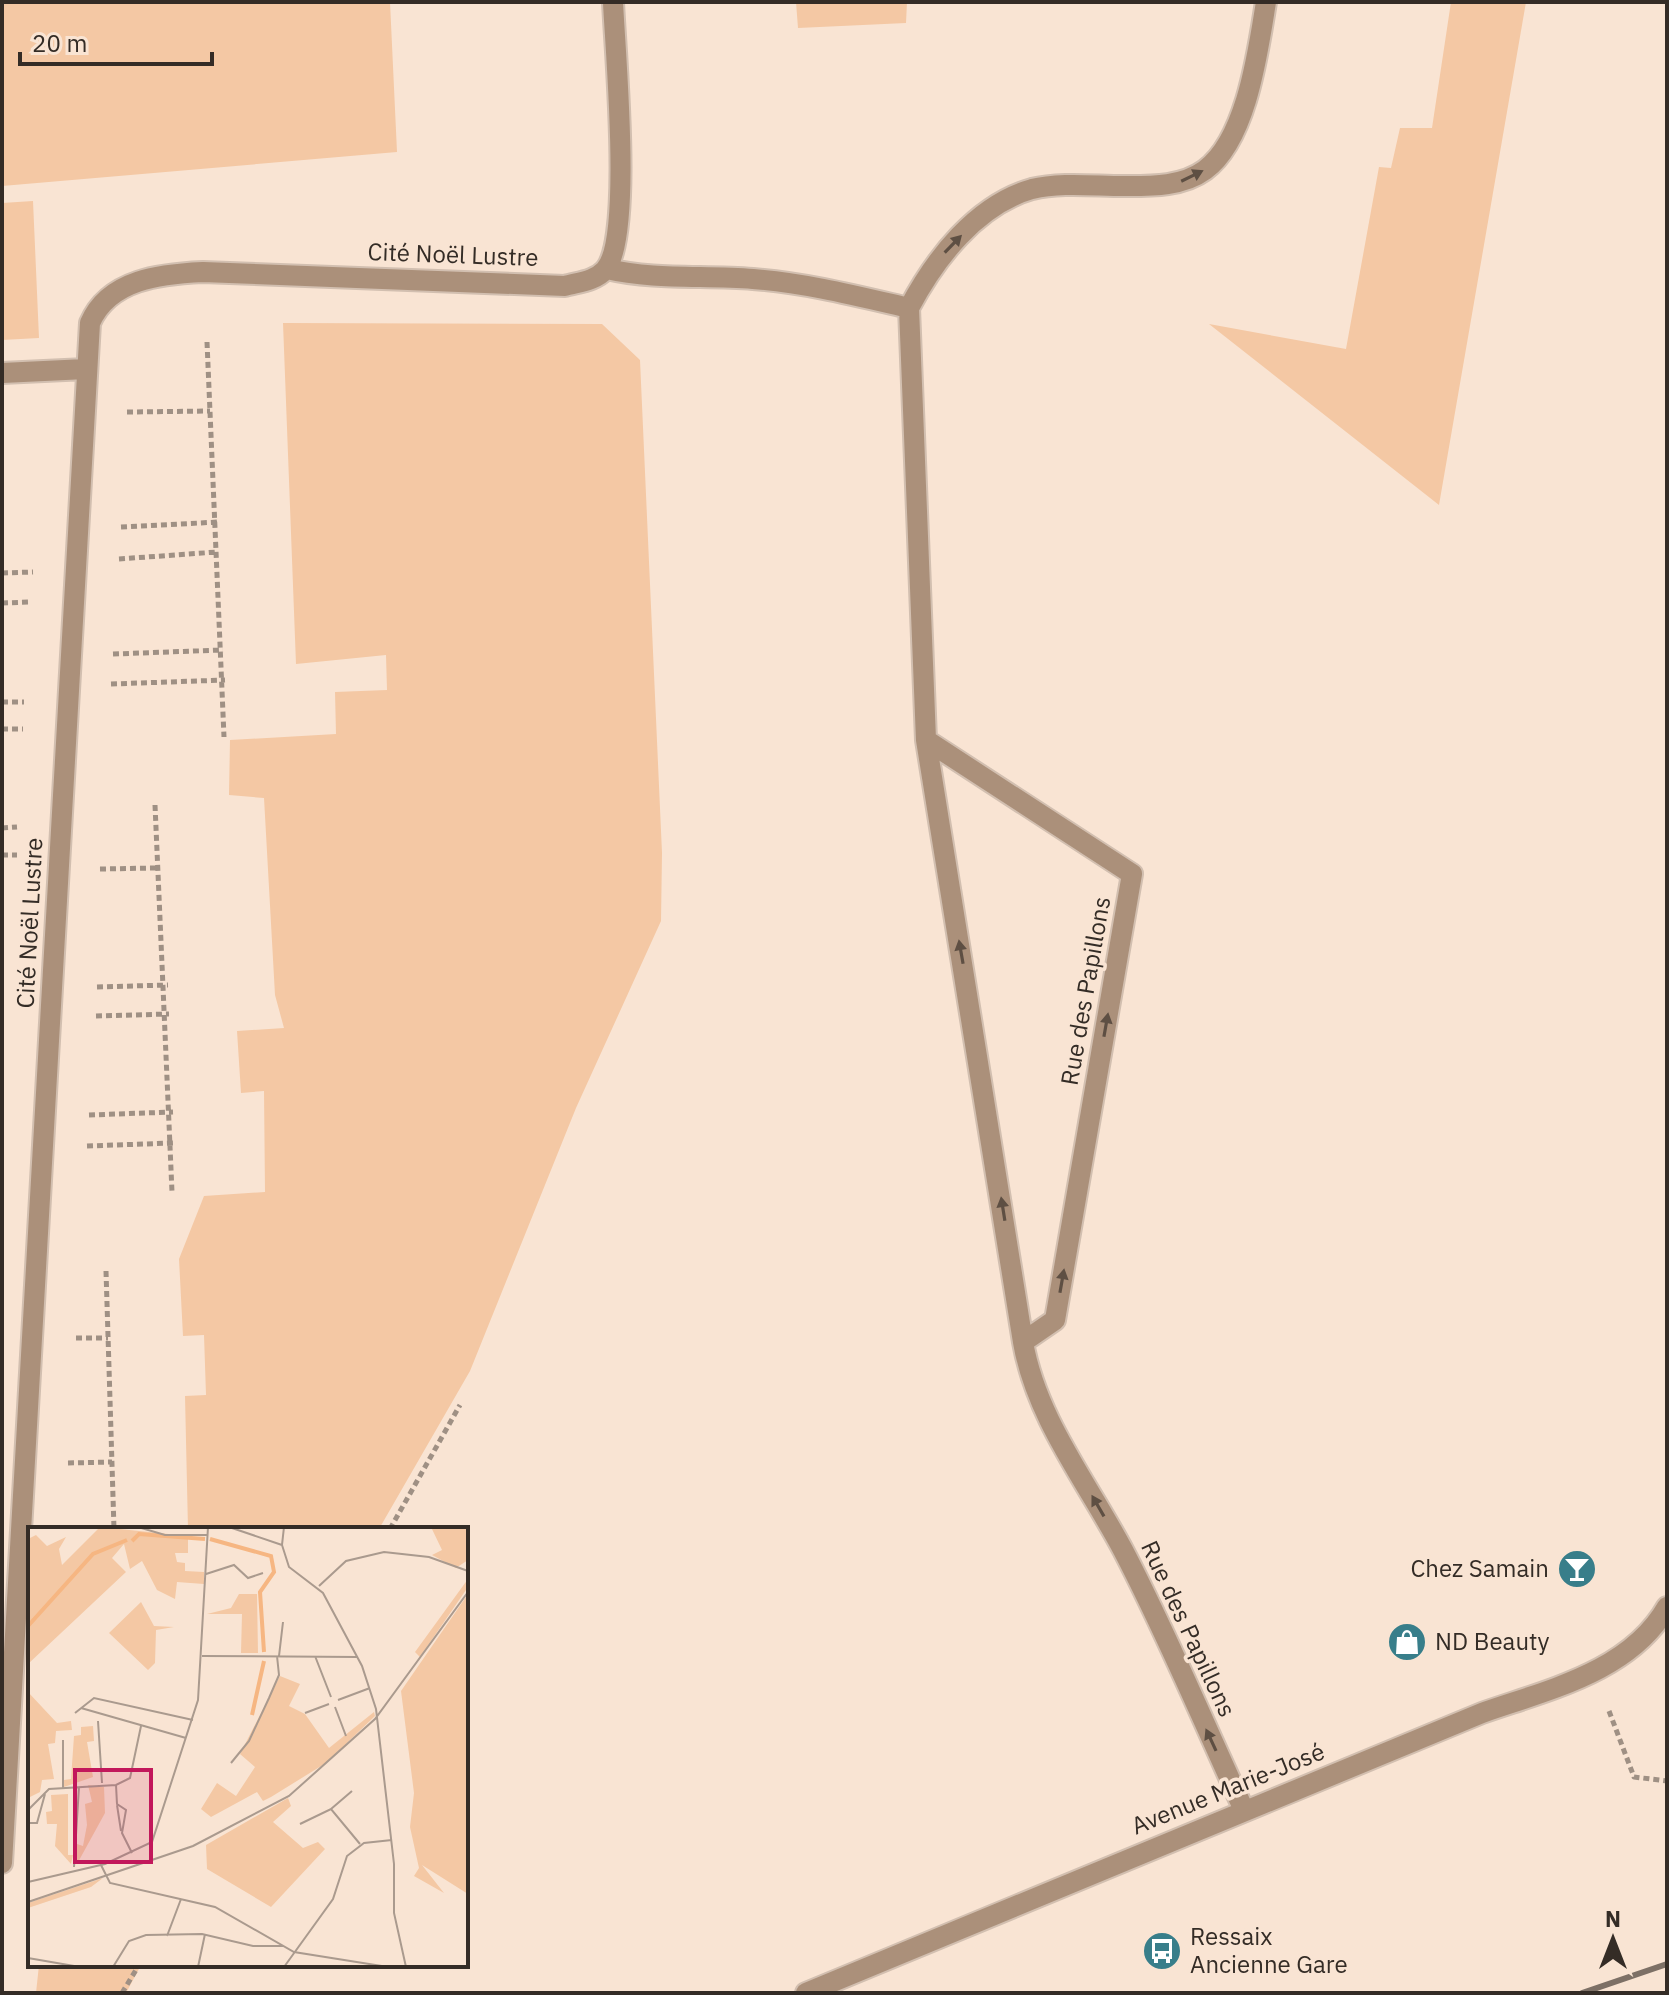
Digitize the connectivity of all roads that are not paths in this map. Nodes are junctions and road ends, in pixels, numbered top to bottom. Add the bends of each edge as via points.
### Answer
1 (613, 2) edge
2 (1266, 2) edge
3 (607, 269) junction
4 (909, 308) junction
5 (86, 369) junction
6 (2, 373) edge
7 (926, 740) junction
8 (1023, 1342) junction
9 (1665, 1616) edge
10 (1244, 1810) junction
11 (2, 1863) edge
12 (806, 1993) edge

1 - 3 street via 621,160 616,239
4 -> 2 street, Rue des Papillons via 931,266 1003,201 1034,189 1181,182 1206,169 1227,145 1241,117
3 - 4 street via 641,277 758,279
3 - 5 street, Cité Noël Lustre via 565,286 219,272 152,275 96,309
4 - 7 street, Rue des Papillons
5 - 6 street
5 - 11 street, Cité Noël Lustre
8 -> 7 street, Rue des Papillons
8 -> 7 street, Rue des Papillons via 1055,1320 1132,874
10 -> 8 street, Rue des Papillons via 1123,1551 1039,1401
9 - 10 street, Avenue Marie-José via 1594,1673
10 - 12 street, Avenue Marie-José

